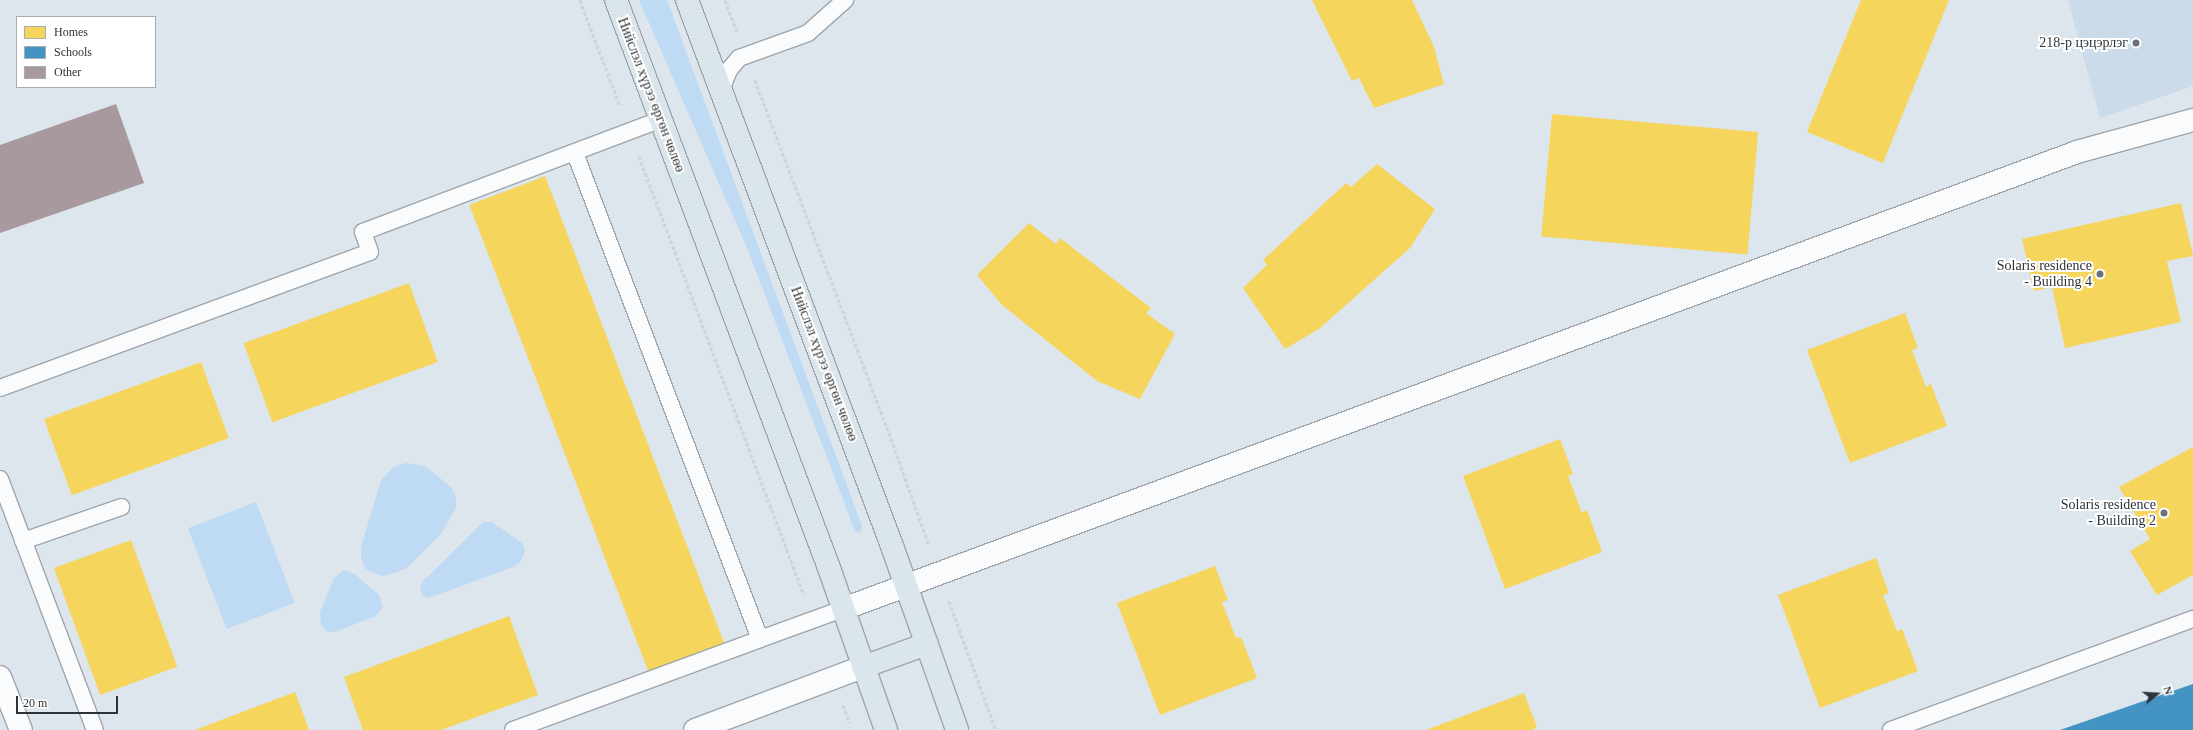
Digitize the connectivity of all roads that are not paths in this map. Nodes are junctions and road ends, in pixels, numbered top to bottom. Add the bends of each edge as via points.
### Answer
1 (616, 0) edge
2 (687, 0) edge
3 (844, 0) edge
4 (721, 90) junction
5 (660, 120) junction
6 (2193, 120) edge
7 (575, 152) junction
8 (0, 388) edge
9 (0, 479) edge
10 (121, 507) dead end
11 (24, 541) junction
12 (906, 586) junction
13 (843, 609) junction
14 (2193, 619) edge
15 (760, 639) junction
16 (927, 644) junction
17 (863, 667) junction
18 (0, 677) edge
19 (21, 730) edge
20 (95, 730) edge
21 (513, 730) edge
22 (695, 730) edge
23 (886, 730) edge
24 (957, 730) edge
25 (1891, 730) edge

1 - 5 main road, Нийслэл хүрээ өргөн чөлөө
2 - 4 main road, Нийслэл хүрээ өргөн чөлөө
3 - 4 lane via 808,33 739,58 729,70
4 - 12 main road, Нийслэл хүрээ өргөн чөлөө
5 - 7 lane
5 - 13 main road, Нийслэл хүрээ өргөн чөлөө
6 - 12 street via 2077,152
7 - 8 lane via 363,232 370,252
7 - 15 lane
9 - 11 lane
10 - 11 lane
11 - 20 lane
12 - 13 street
12 - 16 main road, Нийслэл хүрээ өргөн чөлөө
13 - 15 lane
13 - 17 main road, Нийслэл хүрээ өргөн чөлөө
14 - 25 lane
15 - 21 lane
16 - 17 main road
16 - 24 main road, Нийслэл хүрээ өргөн чөлөө
17 - 22 street
17 - 23 main road, Нийслэл хүрээ өргөн чөлөө
18 - 19 street

